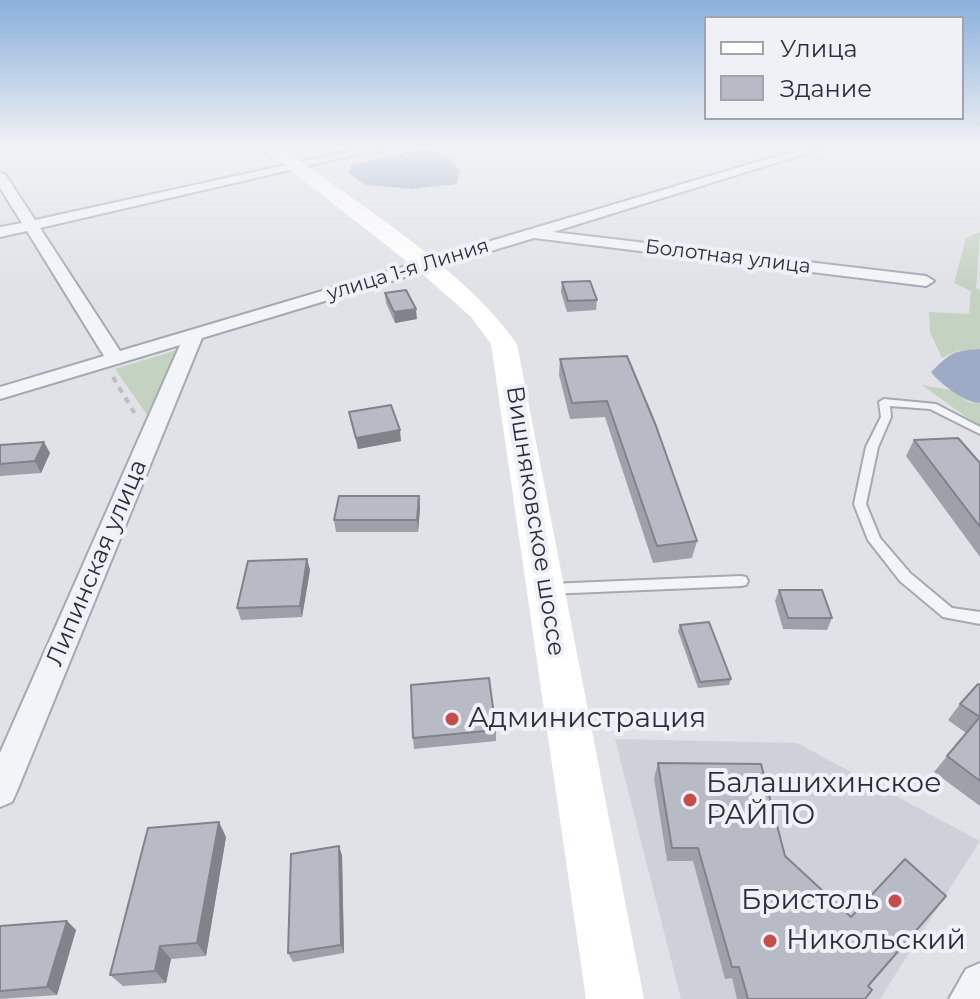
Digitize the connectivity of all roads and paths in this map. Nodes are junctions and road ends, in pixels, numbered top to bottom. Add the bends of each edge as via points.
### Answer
1 (11, 195) edge
2 (169, 195) edge
3 (333, 195) edge
4 (661, 195) edge
5 (30, 226) junction
6 (0, 232) edge
7 (530, 234) junction
8 (426, 265) junction
9 (926, 281) dead end
10 (194, 335) junction
11 (109, 360) junction
12 (0, 393) edge
13 (980, 431) edge
14 (150, 438) junction
15 (741, 581) dead end
16 (547, 589) junction
17 (980, 618) edge
18 (0, 791) edge
19 (980, 983) edge
20 (615, 999) edge
21 (969, 999) edge

1 - 5 street
2 - 5 street
3 - 8 street, Вишняковское шоссе
4 - 7 street, улица 1-я Линия
5 - 6 street
5 - 11 street
7 - 8 street, улица 1-я Линия
7 - 9 street, Болотная улица
8 - 10 street, улица 1-я Линия
8 - 16 street, Вишняковское шоссе via 480,312 504,344
10 - 11 street, улица 1-я Линия
10 - 14 street, Липинская улица
11 - 12 street, улица 1-я Линия
11 - 14 path
13 - 17 lane via 932,406 884,402 886,417 872,447 860,504 874,540 905,577 948,613
14 - 18 street, Липинская улица
15 - 16 lane
16 - 20 street, Вишняковское шоссе
19 - 21 street

